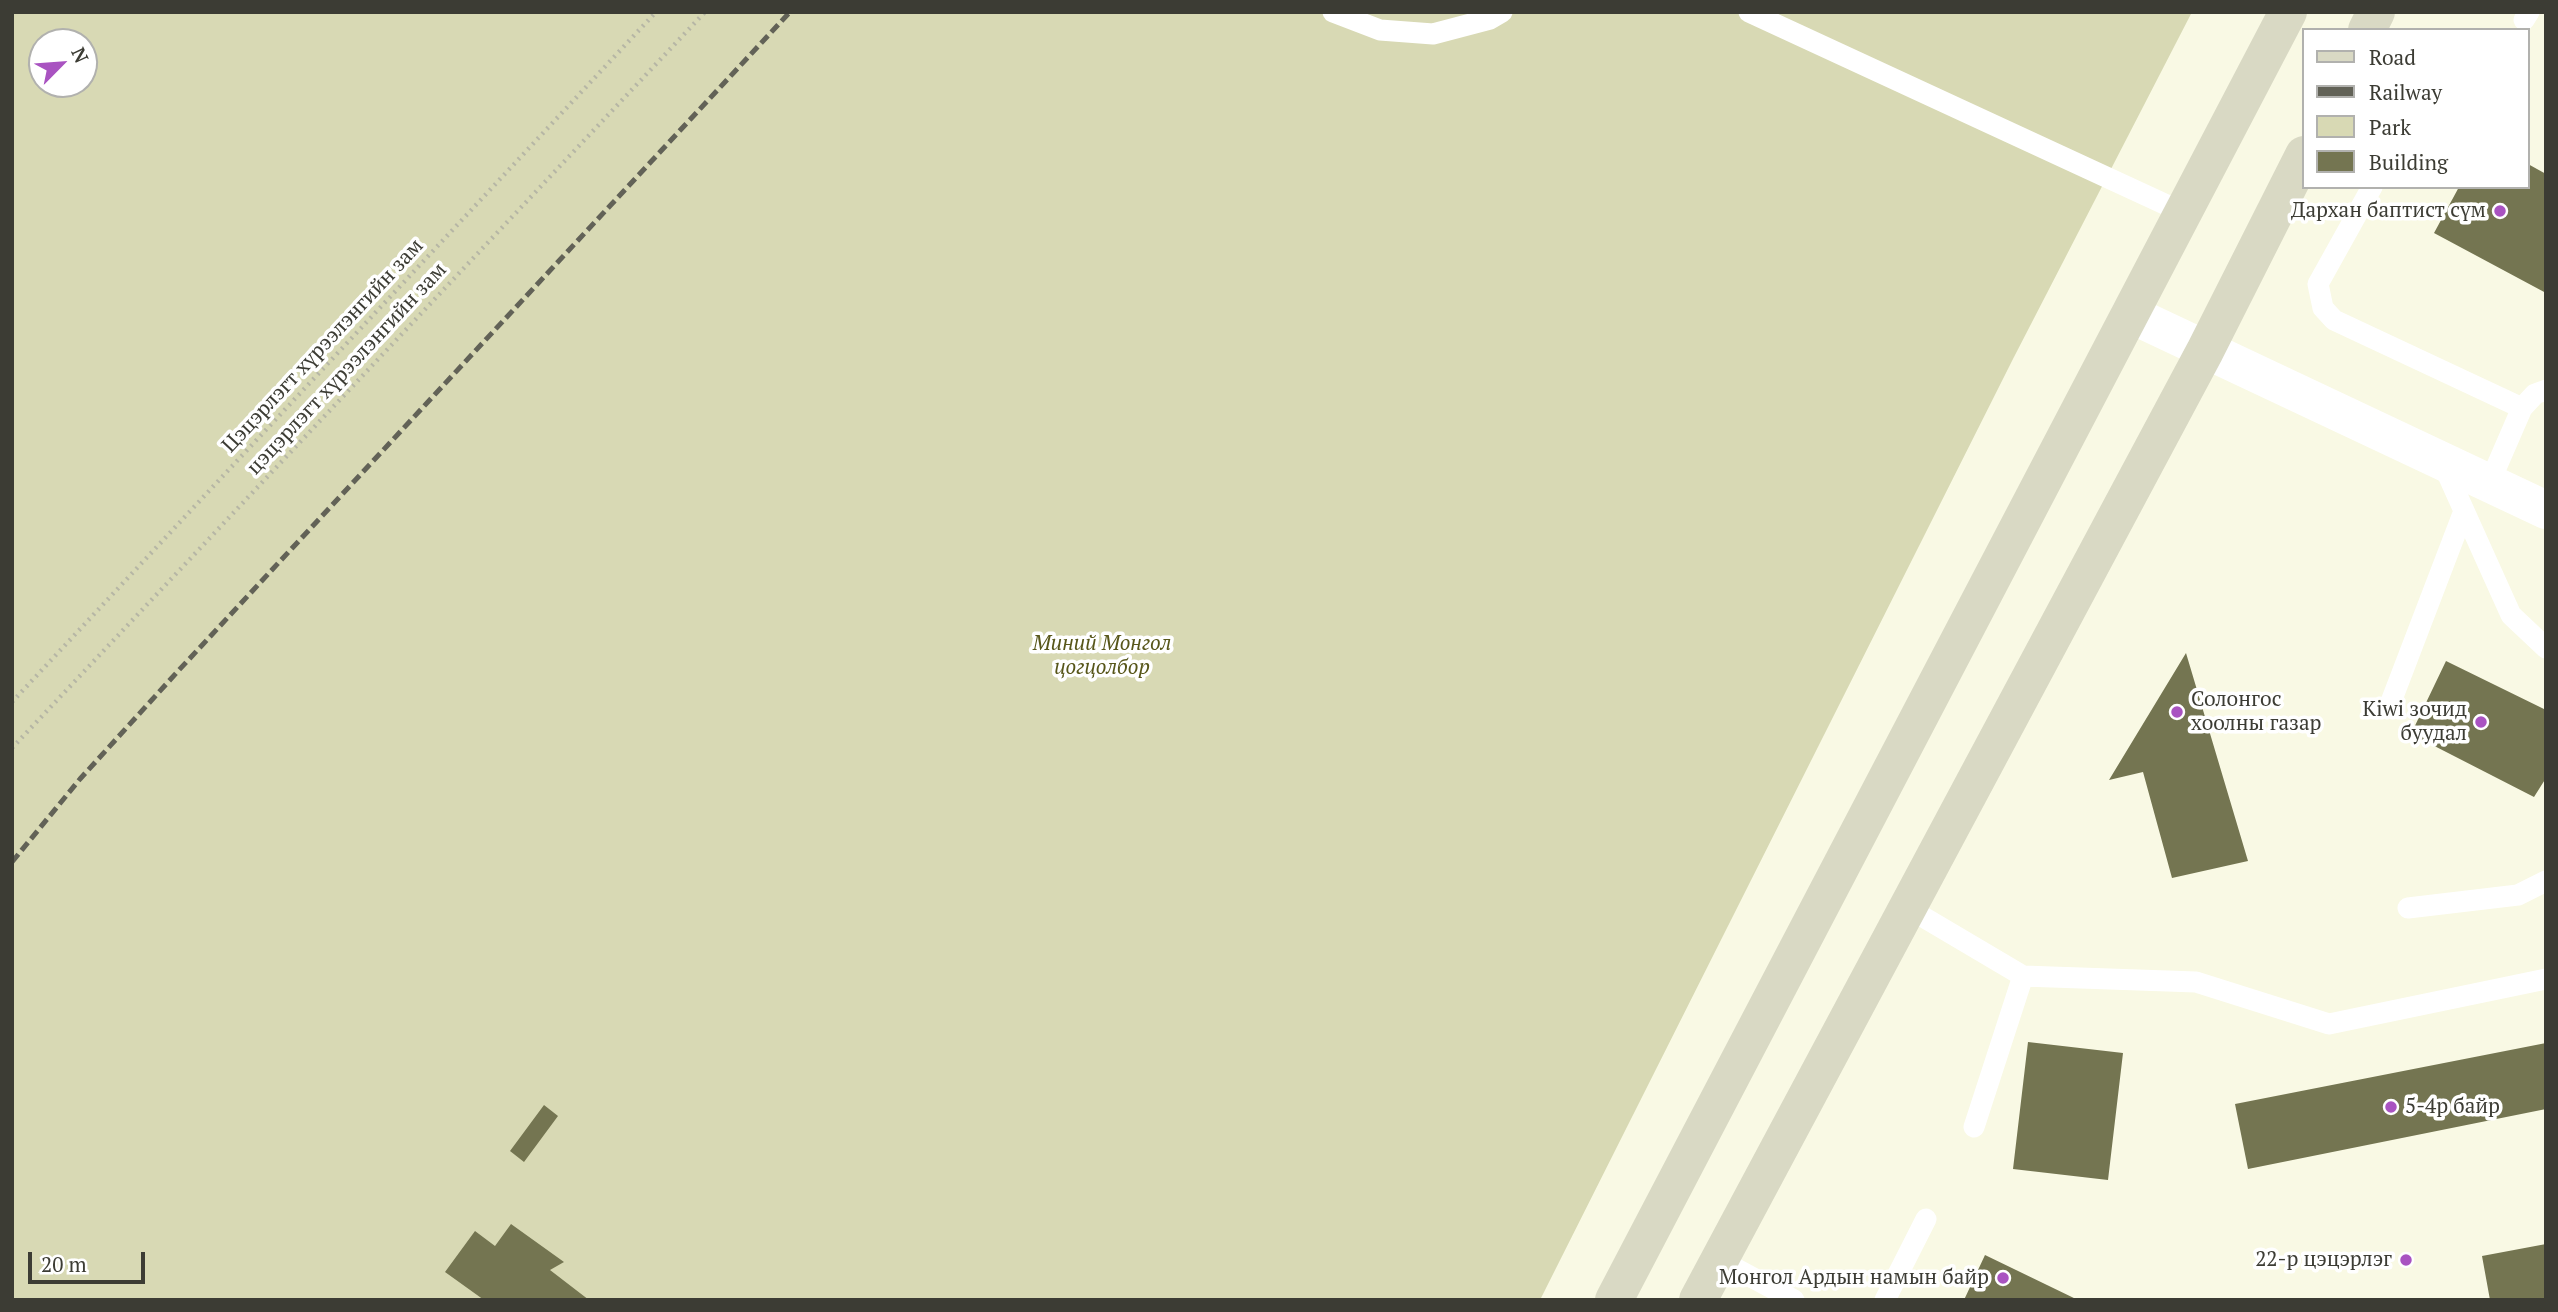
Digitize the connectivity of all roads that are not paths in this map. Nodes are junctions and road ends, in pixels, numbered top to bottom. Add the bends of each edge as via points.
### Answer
1 (1333, 12) edge
2 (1502, 12) edge
3 (1749, 12) edge
4 (2288, 12) edge
5 (2376, 12) edge
6 (2368, 28) edge
7 (2302, 159) edge
8 (2371, 189) edge
9 (2184, 213) junction
10 (2130, 314) junction
11 (2205, 351) junction
12 (2546, 390) edge
13 (2522, 408) junction
14 (2476, 497) junction
15 (2546, 510) edge
16 (2546, 648) edge
17 (2389, 708) dead end
18 (2546, 881) edge
19 (1908, 908) junction
20 (2408, 908) dead end
21 (2023, 976) junction
22 (2546, 979) edge
23 (1974, 1128) dead end
24 (1926, 1219) dead end
25 (1718, 1259) junction
26 (1614, 1300) edge
27 (1698, 1300) edge
28 (1794, 1300) edge
29 (1885, 1300) edge

1 - 2 lane via 1380,30 1433,34
3 - 9 lane
4 - 9 main road
5 - 6 main road
7 - 11 main road
8 - 13 lane via 2318,284 2323,308 2334,320
9 - 10 main road
10 - 11 street
10 - 26 main road
11 - 14 street via 2442,462
11 - 19 main road
12 - 13 lane
13 - 14 lane
14 - 15 street
14 - 16 lane via 2511,615
14 - 17 lane
18 - 20 lane via 2518,895
19 - 21 lane
19 - 25 main road
21 - 22 lane via 2196,982 2329,1024
21 - 23 lane
24 - 29 lane
25 - 27 main road
25 - 28 lane

